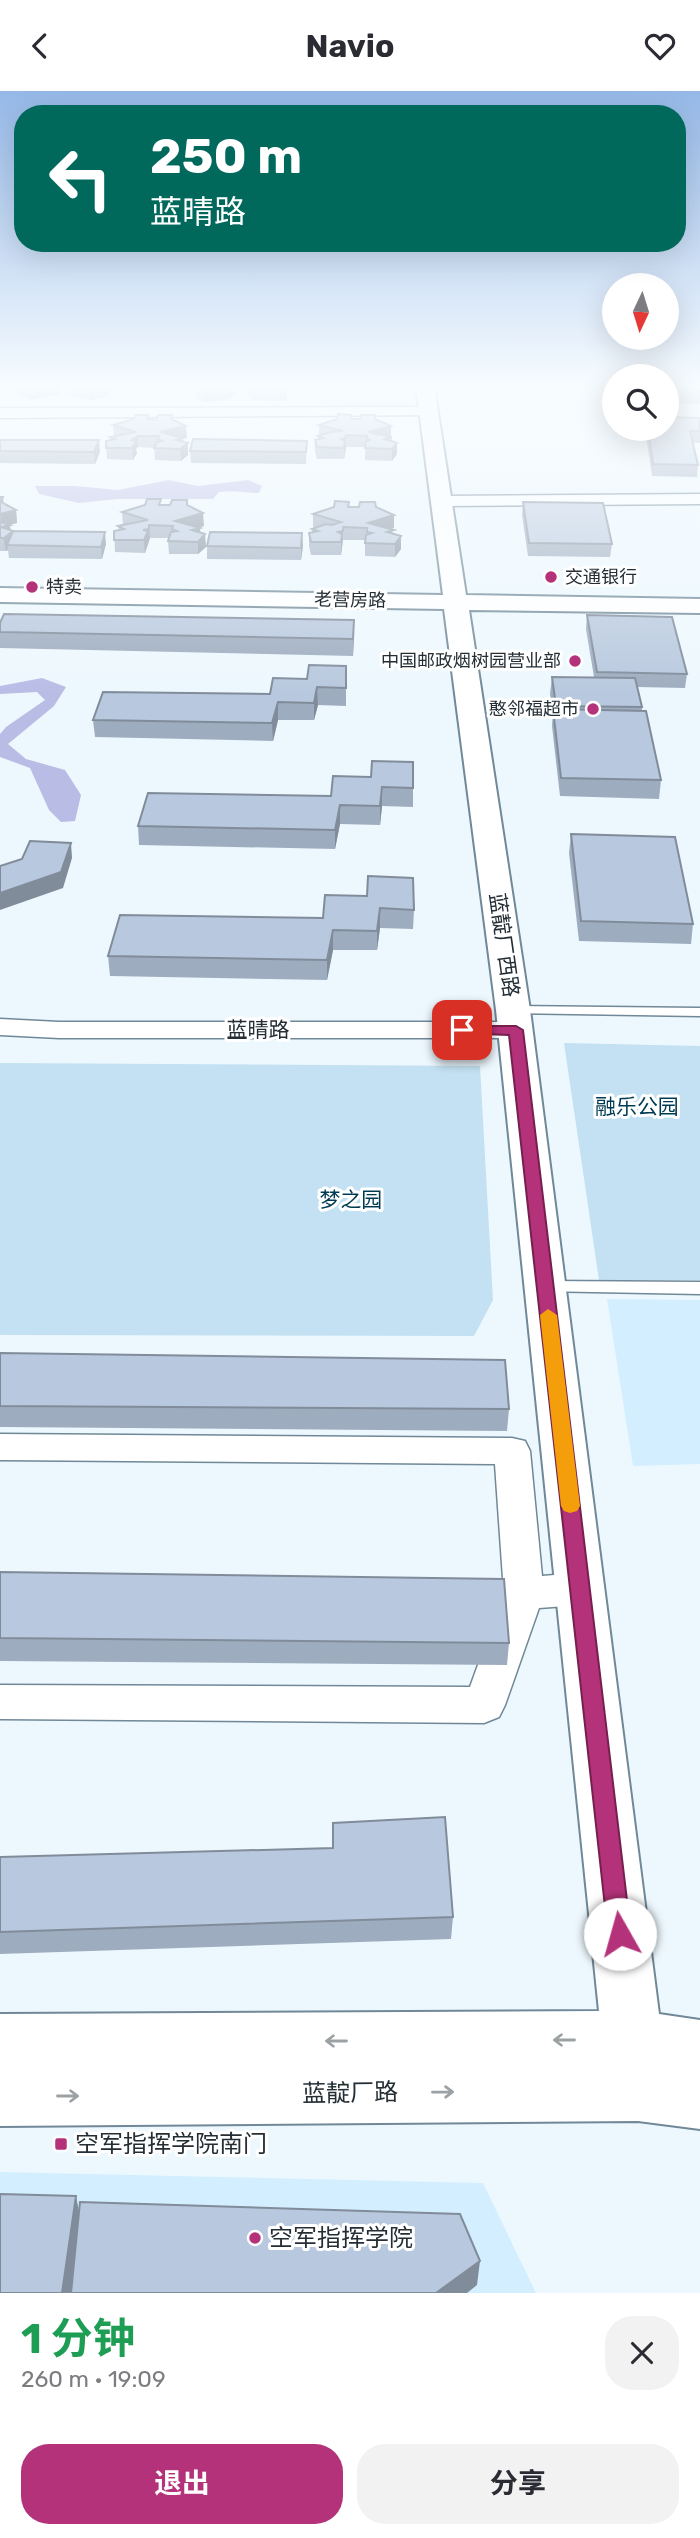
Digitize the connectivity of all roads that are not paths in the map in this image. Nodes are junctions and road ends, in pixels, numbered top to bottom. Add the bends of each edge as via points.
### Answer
1 (441, 489) edge
2 (700, 499) edge
3 (443, 501) junction
4 (0, 595) edge
5 (700, 605) edge
6 (0, 608) edge
7 (458, 608) junction
8 (700, 618) edge
9 (700, 1012) edge
10 (514, 1020) junction
11 (0, 1027) edge
12 (545, 1287) junction
13 (700, 1288) edge
14 (0, 1447) edge
15 (580, 1589) junction
16 (524, 1593) junction
17 (0, 1702) edge
18 (0, 2043) edge
19 (700, 2049) edge
20 (635, 2065) junction
21 (0, 2096) edge
22 (700, 2099) edge

1 - 3 street, 蓝靛厂西路
2 - 3 street
3 - 7 street, 蓝靛厂西路
4 - 7 street, 老营房路
5 - 7 street, 老营房路
6 - 7 street, 老营房路
7 - 8 street, 老营房路
7 - 10 street, 蓝靛厂西路
9 - 10 lane
10 - 11 street, 蓝晴路 via 59,1030
10 - 12 street, 蓝靛厂西路
12 - 13 lane
12 - 15 street, 蓝靛厂西路
14 - 16 street via 512,1451
15 - 16 street
15 - 20 street, 蓝靛厂西路
16 - 17 street via 484,1705
20 -> 18 street, 蓝靛厂路
19 - 20 street, 蓝靛厂路
21 -> 20 street, 蓝靛厂路
20 - 22 street, 蓝靛厂路

